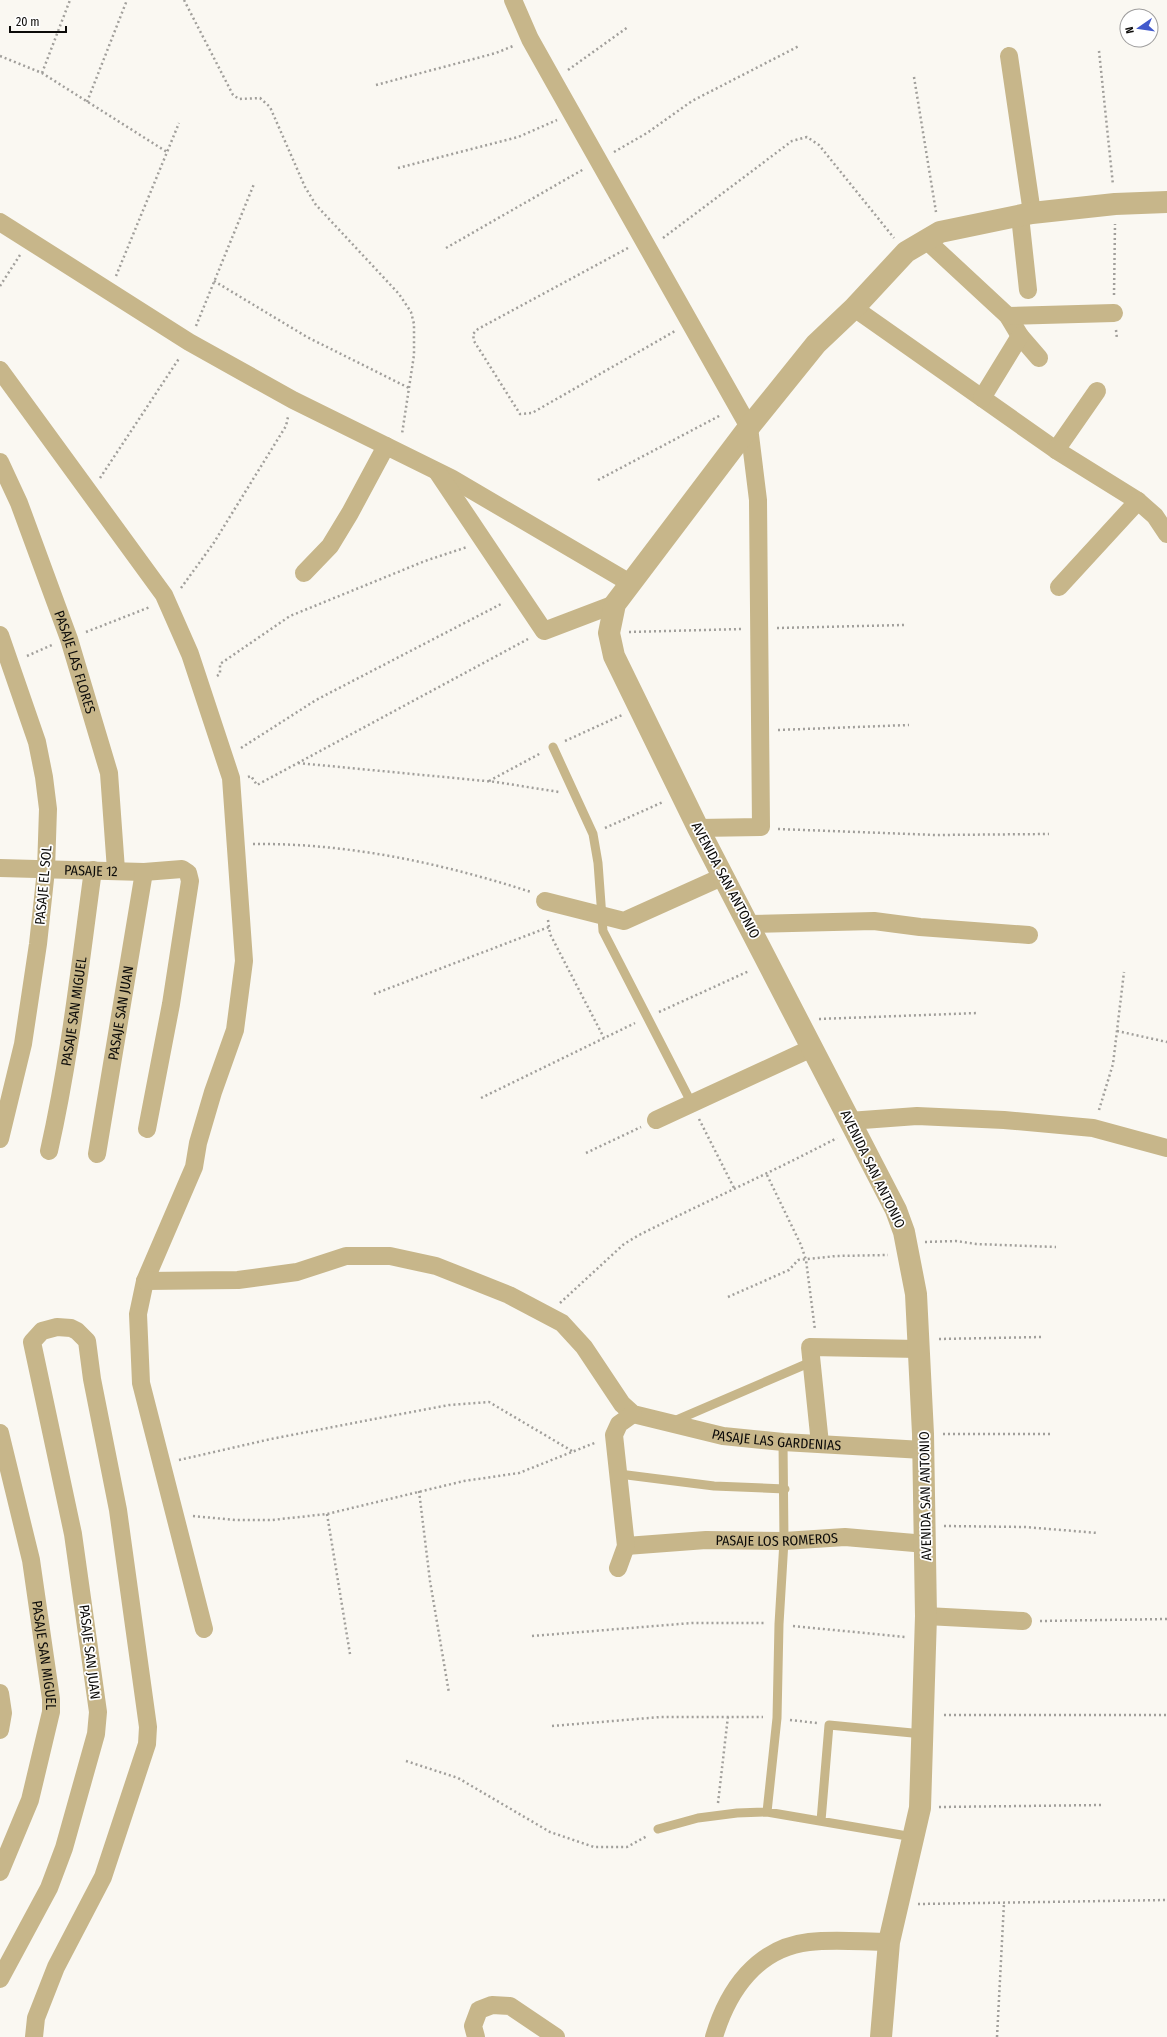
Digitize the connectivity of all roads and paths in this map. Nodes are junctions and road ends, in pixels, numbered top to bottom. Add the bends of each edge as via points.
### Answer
1 (70, 0) edge
2 (127, 0) edge
3 (184, 0) edge
4 (513, 0) edge
5 (628, 27) dead end
6 (530, 39) junction
7 (799, 46) dead end
8 (1099, 51) dead end
9 (0, 56) edge
10 (1009, 56) dead end
11 (42, 73) junction
12 (914, 77) dead end
13 (553, 80) junction
14 (376, 85) dead end
15 (87, 102) junction
16 (572, 113) junction
17 (179, 123) dead end
18 (167, 152) junction
19 (598, 161) junction
20 (398, 168) dead end
21 (254, 184) dead end
22 (1167, 202) edge
23 (1115, 204) junction
24 (1026, 214) junction
25 (0, 222) edge
26 (933, 236) junction
27 (30, 240) junction
28 (645, 245) junction
29 (446, 248) dead end
30 (906, 252) junction
31 (214, 281) junction
32 (0, 286) edge
33 (1028, 290) dead end
34 (109, 293) junction
35 (854, 308) junction
36 (1114, 313) joint
37 (1008, 316) junction
38 (689, 323) junction
39 (1020, 336) junction
40 (189, 342) junction
41 (1039, 358) dead end
42 (0, 370) edge
43 (409, 388) junction
44 (1098, 391) dead end
45 (982, 398) junction
46 (293, 400) junction
47 (737, 406) junction
48 (749, 427) junction
49 (393, 450) junction
50 (1056, 450) junction
51 (0, 462) edge
52 (436, 471) junction
53 (598, 480) dead end
54 (90, 494) junction
55 (1138, 501) junction
56 (1167, 534) edge
57 (484, 542) junction
58 (304, 573) dead end
59 (630, 583) junction
60 (1058, 587) dead end
61 (520, 594) junction
62 (615, 604) junction
63 (169, 605) junction
64 (544, 631) junction
65 (0, 635) edge
66 (202, 687) junction
67 (909, 725) dead end
68 (760, 731) junction
69 (553, 747) dead end
70 (243, 754) dead end
71 (297, 763) junction
72 (249, 769) dead end
73 (251, 776) junction
74 (231, 778) junction
75 (681, 793) junction
76 (575, 795) junction
77 (761, 827) junction
78 (698, 828) junction
79 (593, 834) junction
80 (1049, 834) dead end
81 (236, 841) junction
82 (0, 868) edge
83 (46, 870) junction
84 (92, 870) junction
85 (116, 870) junction
86 (144, 872) junction
87 (724, 876) junction
88 (545, 900) junction
89 (603, 916) junction
90 (750, 924) junction
91 (549, 927) junction
92 (1029, 935) dead end
93 (769, 962) junction
94 (1124, 972) dead end
95 (374, 994) dead end
96 (978, 1013) dead end
97 (648, 1018) junction
98 (798, 1020) junction
99 (1118, 1031) junction
100 (604, 1038) junction
101 (1167, 1042) edge
102 (812, 1048) junction
103 (480, 1098) dead end
104 (692, 1104) junction
105 (656, 1120) joint
106 (852, 1125) junction
107 (1093, 1128) junction
108 (147, 1129) dead end
109 (0, 1139) edge
110 (1167, 1148) edge
111 (49, 1151) dead end
112 (586, 1153) dead end
113 (97, 1154) dead end
114 (766, 1175) junction
115 (734, 1188) junction
116 (1056, 1247) dead end
117 (909, 1249) junction
118 (806, 1260) junction
119 (145, 1281) junction
120 (728, 1297) dead end
121 (546, 1315) junction
122 (1042, 1337) dead end
123 (919, 1344) junction
124 (814, 1351) junction
125 (633, 1414) junction
126 (670, 1423) junction
127 (0, 1433) edge
128 (614, 1434) junction
129 (1050, 1434) dead end
130 (784, 1442) junction
131 (923, 1442) junction
132 (820, 1444) junction
133 (573, 1452) junction
134 (161, 1464) junction
135 (619, 1474) junction
136 (784, 1489) junction
137 (420, 1491) junction
138 (173, 1513) junction
139 (327, 1514) junction
140 (1098, 1533) dead end
141 (926, 1535) junction
142 (784, 1541) junction
143 (626, 1546) junction
144 (618, 1568) dead end
145 (926, 1616) junction
146 (1167, 1619) edge
147 (1023, 1621) joint
148 (779, 1624) junction
149 (204, 1629) dead end
150 (532, 1636) dead end
151 (926, 1640) junction
152 (350, 1654) dead end
153 (0, 1693) edge
154 (449, 1693) dead end
155 (1167, 1715) edge
156 (728, 1716) junction
157 (777, 1718) junction
158 (924, 1724) junction
159 (829, 1725) junction
160 (552, 1726) dead end
161 (0, 1730) edge
162 (406, 1760) dead end
163 (1104, 1805) dead end
164 (920, 1808) junction
165 (767, 1812) junction
166 (716, 1816) junction
167 (821, 1821) junction
168 (658, 1829) joint
169 (913, 1837) junction
170 (0, 1872) edge
171 (1167, 1900) edge
172 (1004, 1903) junction
173 (897, 1905) junction
174 (889, 1942) junction
175 (0, 1979) edge
176 (34, 2037) edge
177 (476, 2037) edge
178 (556, 2037) edge
179 (714, 2037) edge
180 (881, 2037) edge
181 (997, 2037) edge

1 - 11 path
2 - 15 path
3 - 43 path via 233,95 239,99 260,98 270,107 305,187 316,205 399,294 411,312 414,324 414,355
4 - 6 street
5 - 13 path
6 - 13 street
6 - 14 path via 496,53
7 - 19 path via 692,101 647,133
8 - 23 path
9 - 11 path
10 - 24 street
11 - 15 path
12 - 26 path
13 - 16 street
15 - 18 path
16 - 19 street
16 - 20 path via 518,137
17 - 18 path
18 - 34 path
19 - 28 street
19 - 29 path
21 - 31 path
22 - 23 street
23 - 24 street
23 - 36 path
24 - 26 street
24 - 33 street
25 - 27 street
26 - 30 street
26 - 37 street
27 - 32 path
27 - 34 street
28 - 30 path via 792,141 807,137 819,145
28 - 38 street
28 - 38 path via 478,329 473,334 474,341 520,414 532,413
30 - 35 street
31 - 40 path
31 - 43 path via 307,336
34 - 40 street
35 - 45 street
35 - 48 street via 816,344
36 - 37 street
37 - 39 street
38 - 47 street
39 - 41 street
39 - 45 street
40 - 46 street
40 - 54 path
42 - 54 street
43 - 49 path
44 - 50 street
45 - 50 street
46 - 49 street
46 - 63 path via 286,426 214,544
47 - 48 street
47 - 53 path
48 - 59 street
48 - 68 street via 758,500
49 - 52 street
49 - 58 street via 330,546
50 - 55 street
51 - 85 street, PASAJE LAS FLORES via 20,503 69,638 109,773
52 - 57 street
52 - 59 street
54 - 63 street
55 - 56 street via 1155,516
55 - 60 street
57 - 61 street
57 - 66 path via 424,561 290,616 220,664 220,674
59 - 62 street
61 - 64 street
61 - 70 path via 316,700 240,746
62 - 64 street
62 - 75 street, AVENIDA SAN ANTONIO via 609,633 614,656
63 - 66 street
64 - 71 path
65 - 83 street, PASAJE EL SOL via 37,742 44,777 48,809
66 - 74 street
67 - 68 path
68 - 77 street
69 - 76 lane
71 - 73 path via 257,784
71 - 76 path via 496,782
72 - 73 path
73 - 74 path
74 - 81 street
75 - 78 street, AVENIDA SAN ANTONIO
75 - 79 path
76 - 79 lane
77 - 78 street
77 - 80 path via 936,835
78 - 87 street, AVENIDA SAN ANTONIO
79 - 89 lane
81 - 88 path via 252,840 253,844 301,844 407,859 475,874 539,894
81 - 119 street via 244,962 235,1030 213,1092 198,1143 194,1167
82 - 83 street, PASAJE 12
83 - 84 street, PASAJE 12
83 - 109 street, PASAJE EL SOL via 23,1044
84 - 85 street, PASAJE 12
84 - 111 street, PASAJE SAN MIGUEL via 70,1043
85 - 86 street, PASAJE 12
86 - 108 street, PASAJE 12 via 182,869 188,873 190,881 171,1004
86 - 113 street, PASAJE SAN JUAN
87 - 89 street via 624,921
87 - 90 street, AVENIDA SAN ANTONIO
88 - 89 street
88 - 91 path
89 - 97 lane via 603,931
90 - 92 street via 874,922
90 - 93 street, AVENIDA SAN ANTONIO
91 - 95 path
91 - 100 path via 550,934
93 - 97 path
93 - 98 street, AVENIDA SAN ANTONIO
94 - 99 path
96 - 98 path
97 - 100 path
97 - 104 lane
98 - 102 street, AVENIDA SAN ANTONIO
99 - 101 path
99 - 107 path via 1113,1064
100 - 103 path
102 - 104 street
102 - 106 street, AVENIDA SAN ANTONIO
104 - 105 street
104 - 115 path
105 - 112 path
106 - 107 street via 917,1116
106 - 114 path
106 - 117 street, AVENIDA SAN ANTONIO via 896,1210
107 - 110 street
114 - 115 path
114 - 118 path
115 - 121 path via 624,1244
116 - 117 path via 956,1241
117 - 118 path
117 - 123 street, AVENIDA SAN ANTONIO via 916,1294
118 - 120 path via 798,1260 789,1270
118 - 124 path
119 - 121 street via 238,1280 297,1272 346,1256 390,1256 436,1266 509,1295
119 - 134 street via 138,1314 141,1383
121 - 125 street via 562,1323 584,1347 622,1404
122 - 123 path
123 - 124 street
123 - 131 street, AVENIDA SAN ANTONIO
124 - 126 lane
124 - 132 street
125 - 126 street, PASAJE LAS GARDENIAS
125 - 128 street via 619,1424
126 - 130 street, PASAJE LAS GARDENIAS via 723,1436
127 - 170 street, PASAJE SAN MIGUEL via 31,1560 51,1700 51,1712 30,1800
128 - 133 path
128 - 135 street
129 - 131 path
130 - 132 street, PASAJE LAS GARDENIAS
130 - 136 lane
131 - 132 street, PASAJE LAS GARDENIAS
131 - 141 street, AVENIDA SAN ANTONIO
133 - 134 path via 489,1402 449,1405 369,1420
133 - 137 path via 519,1473
134 - 138 street
135 - 136 lane via 714,1486
135 - 143 street
136 - 142 lane
137 - 139 path
137 - 154 path via 430,1581
138 - 139 path via 235,1520 272,1520
138 - 149 street
139 - 152 path
140 - 141 path via 1025,1527
141 - 142 street, PASAJE LOS ROMEROS
141 - 145 street, AVENIDA SAN ANTONIO
142 - 143 street, PASAJE LOS ROMEROS via 706,1540
142 - 148 lane
143 - 144 street
145 - 147 street
145 - 151 street, AVENIDA SAN ANTONIO
146 - 147 path
148 - 150 path via 692,1623
148 - 151 path
148 - 157 lane
151 - 158 street, AVENIDA SAN ANTONIO
153 - 161 street via 3,1713
155 - 158 path
156 - 157 path
156 - 160 path via 661,1717
156 - 166 path
157 - 159 path
157 - 165 lane
158 - 159 lane
158 - 164 street, AVENIDA SAN ANTONIO
159 - 167 lane
162 - 168 path via 458,1778 550,1832 594,1847 627,1847
163 - 164 path
164 - 169 street, AVENIDA SAN ANTONIO
165 - 166 lane
165 - 167 lane
166 - 168 lane
167 - 169 lane
169 - 173 street, AVENIDA SAN ANTONIO
171 - 172 path
172 - 173 path
172 - 181 path
173 - 174 street, AVENIDA SAN ANTONIO
174 - 179 street via 810,1942 771,1954 748,1972 738,1984 725,2006
174 - 180 street, AVENIDA SAN ANTONIO
175 - 176 street, PASAJE SAN JUAN via 48,1888 64,1848 96,1734 98,1712 73,1534 32,1342 42,1331 57,1327 71,1328 87,1341 118,1510 148,1727 147,1744 103,1877 56,1966 36,2018
177 - 178 street via 473,2026 479,2010 492,2005 510,2006

